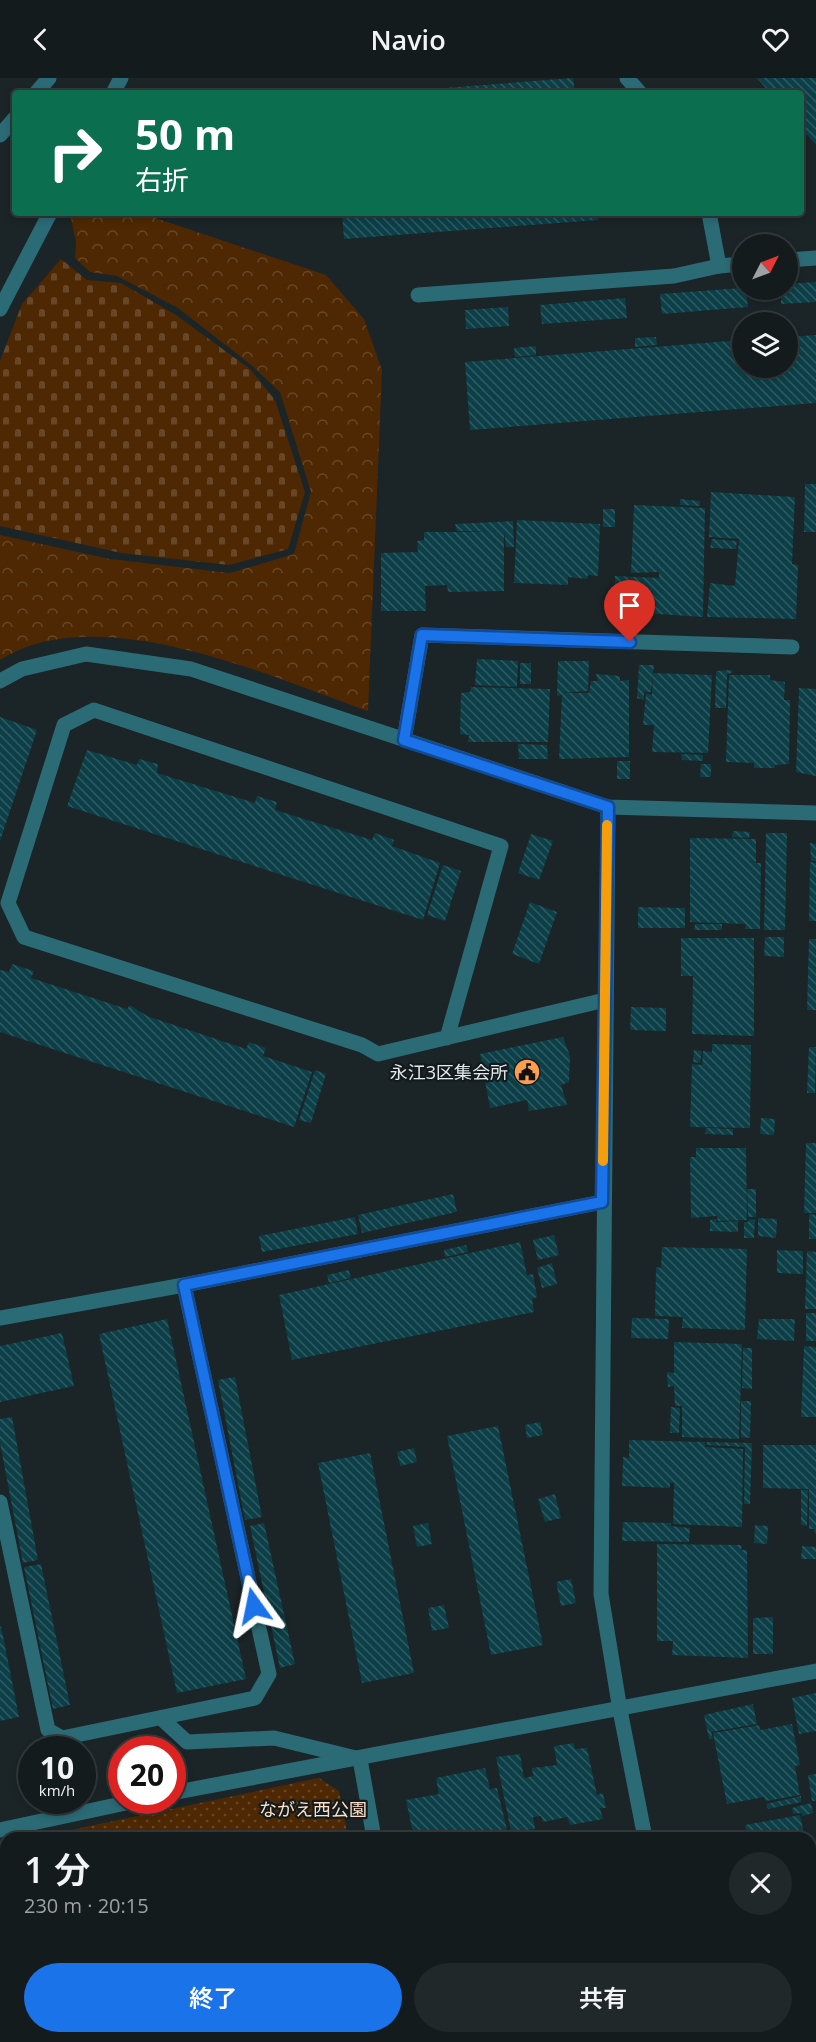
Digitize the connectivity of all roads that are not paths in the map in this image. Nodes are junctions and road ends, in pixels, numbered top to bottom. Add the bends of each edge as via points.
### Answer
1 (49, 78) edge
2 (627, 78) edge
3 (39, 90) edge
4 (637, 90) edge
5 (12, 121) edge
6 (0, 135) edge
7 (48, 216) edge
8 (710, 216) edge
9 (816, 258) edge
10 (798, 259) edge
11 (732, 265) edge
12 (719, 266) junction
13 (418, 295) dead end
14 (0, 309) edge
15 (792, 647) dead end
16 (0, 681) edge
17 (404, 740) junction
18 (608, 807) junction
19 (816, 813) edge
20 (605, 1000) junction
21 (447, 1038) junction
22 (602, 1202) junction
23 (184, 1285) junction
24 (0, 1318) edge
25 (0, 1502) edge
26 (816, 1671) edge
27 (620, 1710) junction
28 (161, 1718) junction
29 (360, 1759) junction
30 (186, 1790) edge
31 (108, 1807) edge
32 (0, 1830) edge
33 (373, 1832) edge
34 (644, 1832) edge

1 - 3 street
2 - 4 street
5 - 6 street
7 - 14 street
8 - 12 street
9 - 10 street
11 - 12 street
12 - 13 street via 674,276
15 - 17 street via 422,635
16 - 17 street via 22,669 86,654 191,669
17 - 18 street
18 - 19 street
18 - 20 street
20 - 21 street
20 - 22 street
21 - 21 street via 501,846 94,710 64,725 8,903 24,937 362,1045 378,1054
22 - 23 street
22 - 27 street via 601,1594
23 - 24 street
23 - 28 street via 269,1674 255,1698
25 - 28 street via 48,1730 62,1738
26 - 27 street
27 - 29 street
27 - 34 street
28 - 29 street via 187,1742 274,1738
29 - 30 street
29 - 33 street
31 - 32 street

